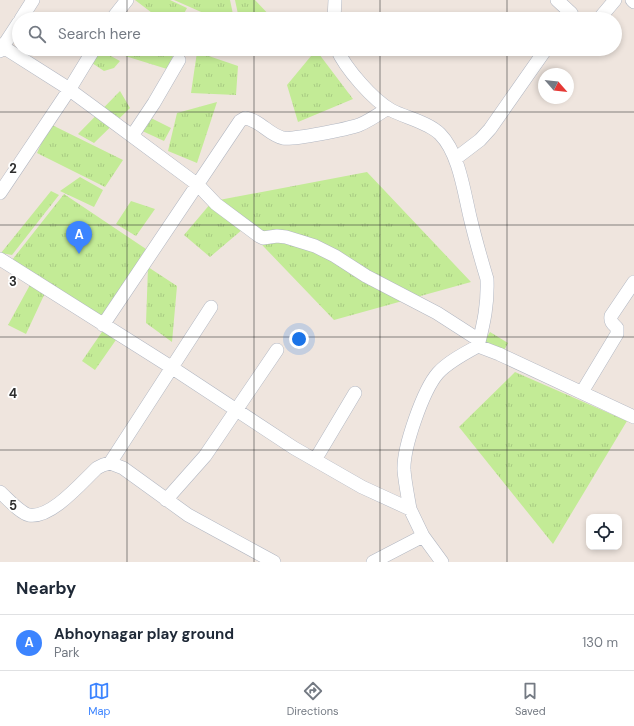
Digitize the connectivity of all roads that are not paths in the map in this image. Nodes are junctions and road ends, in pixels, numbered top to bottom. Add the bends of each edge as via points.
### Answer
1 (33, 0) edge
2 (127, 0) edge
3 (335, 0) edge
4 (557, 0) edge
5 (615, 0) edge
6 (25, 12) edge
7 (118, 12) edge
8 (334, 12) edge
9 (570, 12) edge
10 (605, 12) edge
11 (12, 32) edge
12 (1, 48) edge
13 (12, 55) edge
14 (14, 56) edge
15 (90, 56) edge
16 (339, 56) edge
17 (541, 56) edge
18 (179, 60) dead end
19 (69, 90) junction
20 (388, 108) junction
21 (132, 136) junction
22 (455, 159) junction
23 (198, 185) junction
24 (0, 193) edge
25 (0, 259) edge
26 (634, 282) edge
27 (211, 307) dead end
28 (103, 325) junction
29 (478, 343) junction
30 (277, 350) dead end
31 (171, 367) junction
32 (582, 392) junction
33 (355, 393) dead end
34 (236, 410) junction
35 (634, 417) edge
36 (315, 460) junction
37 (110, 464) junction
38 (0, 492) edge
39 (166, 500) junction
40 (410, 510) junction
41 (424, 536) junction
42 (274, 562) edge
43 (374, 562) edge
44 (442, 562) edge

1 - 6 street
2 - 7 street
3 - 8 street
4 - 9 street
5 - 10 street
11 - 12 street
12 - 13 street
14 - 19 street
15 - 19 street
16 - 20 street via 364,87
17 - 22 street via 490,129
18 - 21 street
19 - 21 street
19 - 24 street
20 - 22 street via 433,129 440,135
20 - 23 street via 358,125 292,138 278,137 257,121 245,118 240,121
21 - 23 street
22 - 29 street via 486,279 486,312
23 - 28 street
23 - 29 street via 216,204 259,236 286,237 315,246 436,313
25 - 28 street
26 - 32 street via 611,316 617,334
27 - 31 street
28 - 31 street
29 - 32 street
29 - 40 street via 438,372 419,410 405,458 404,470
30 - 34 street
31 - 34 street
31 - 37 street
32 - 35 street
33 - 36 street
34 - 36 street
34 - 39 street via 205,456
36 - 40 street via 362,487
37 - 38 street via 97,468 50,510 37,514 28,515
37 - 39 street via 123,468
39 - 42 street via 188,515
40 - 41 street
41 - 43 street
41 - 44 street

